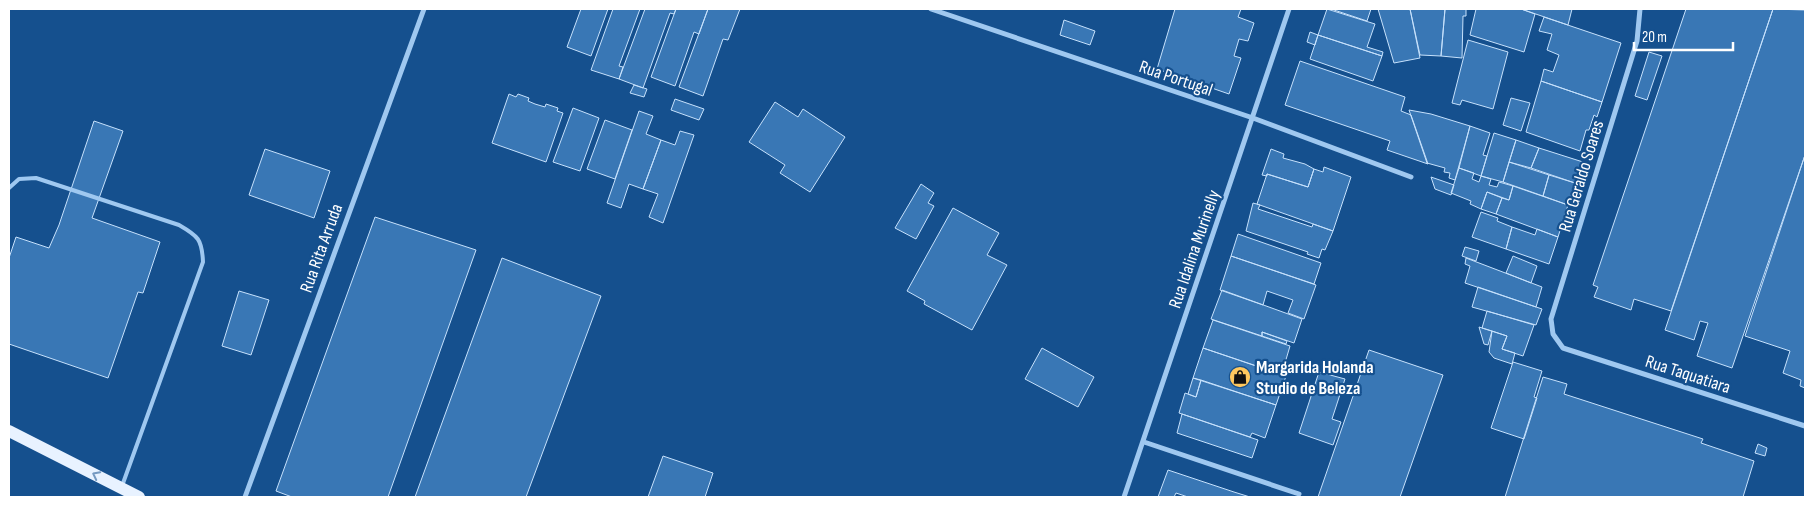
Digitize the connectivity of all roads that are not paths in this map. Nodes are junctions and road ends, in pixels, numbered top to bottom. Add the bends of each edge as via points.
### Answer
1 (424, 9) edge
2 (931, 9) edge
3 (1288, 9) edge
4 (1640, 9) edge
5 (1252, 118) junction
6 (1411, 177) dead end
7 (9, 188) edge
8 (1563, 348) joint
9 (1805, 426) edge
10 (9, 431) edge
11 (1144, 442) junction
12 (122, 488) junction
13 (1299, 494) dead end
14 (140, 497) edge
15 (244, 497) edge
16 (1124, 497) edge

1 - 15 street, Rua Rita Arruda
2 - 5 street, Rua Portugal
3 - 5 street, Rua Idalina Murinelly
4 - 8 street, Rua Geraldo Soares via 1637,41 1551,320 1553,334
5 - 6 street, Rua Portugal
5 - 11 street, Rua Idalina Murinelly
7 - 12 lane via 19,179 36,178 179,225 196,236 202,247 203,262
8 - 9 street, Rua Taquatiara
12 -> 10 main road
11 - 13 street
11 - 16 street, Rua Idalina Murinelly
12 - 14 main road

